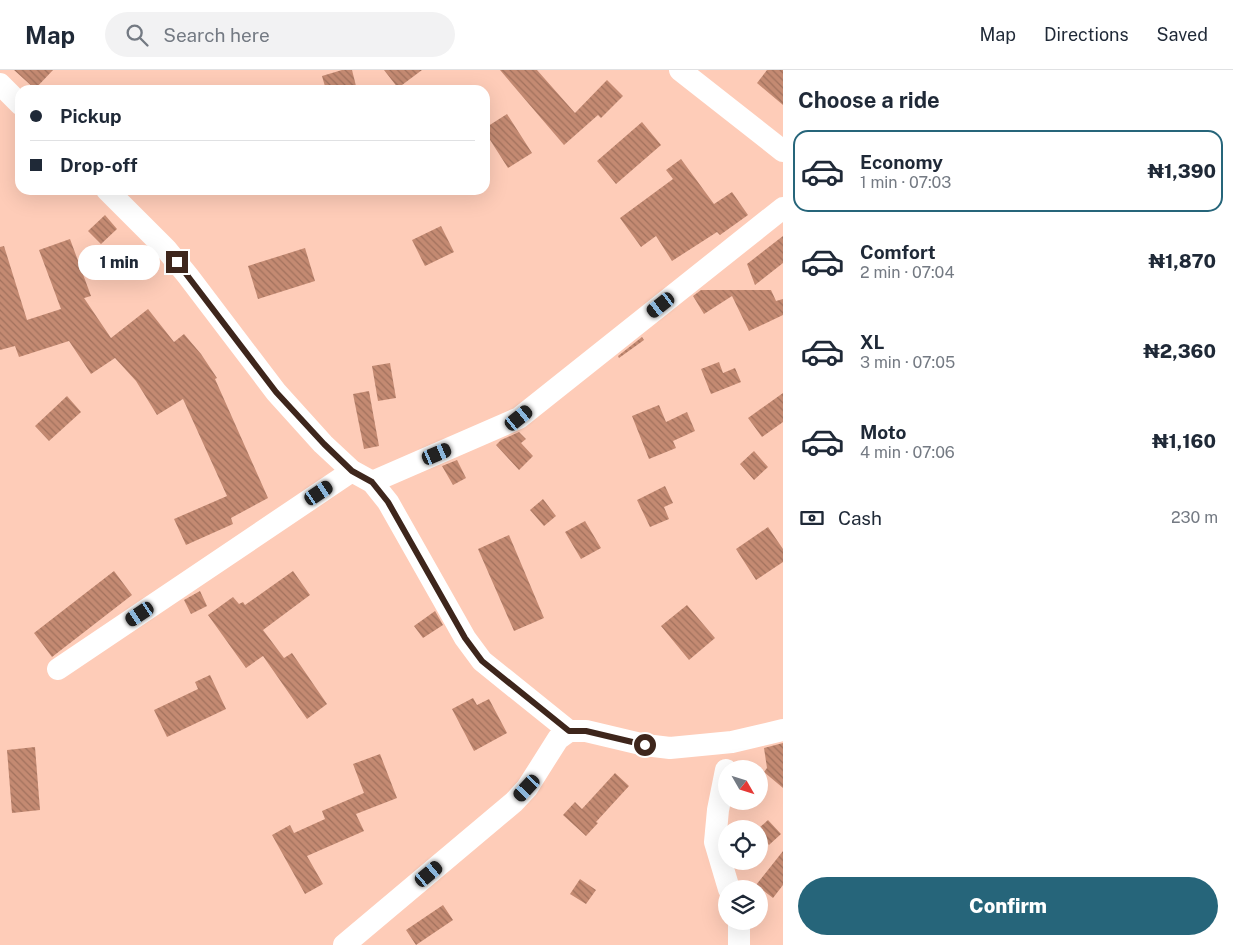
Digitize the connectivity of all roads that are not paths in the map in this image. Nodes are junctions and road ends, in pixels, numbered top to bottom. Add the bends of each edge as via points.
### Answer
1 (680, 70) edge
2 (0, 84) edge
3 (15, 99) edge
4 (779, 141) edge
5 (111, 195) edge
6 (783, 208) edge
7 (352, 471) junction
8 (372, 482) junction
9 (58, 669) dead end
10 (783, 730) edge
11 (569, 731) junction
12 (732, 742) junction
13 (728, 760) edge
14 (718, 810) edge
15 (726, 880) edge
16 (739, 930) edge
17 (344, 945) edge
18 (739, 945) edge

1 - 4 street
2 - 3 street
5 - 7 street via 166,249 276,392
6 - 8 street via 519,418
7 - 8 street
7 - 9 street
8 - 11 street via 388,502 465,638 482,661
10 - 12 street
11 - 12 street via 586,731 670,748
11 - 17 street via 558,738 527,788 514,802
12 - 13 street
14 - 15 street via 715,842
16 - 18 street

